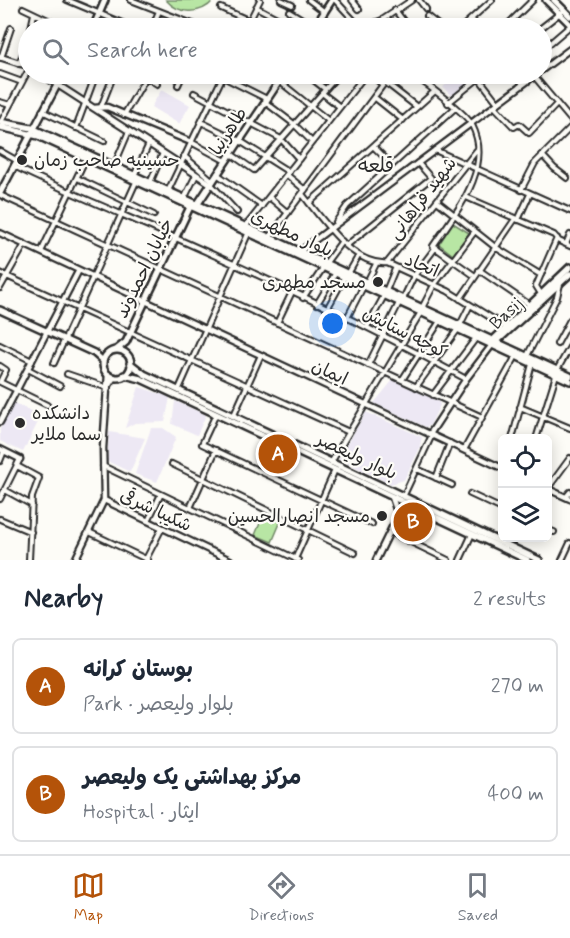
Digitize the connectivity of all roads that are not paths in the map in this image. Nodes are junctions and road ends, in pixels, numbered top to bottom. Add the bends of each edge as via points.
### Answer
1 (67, 0) edge
2 (105, 0) edge
3 (131, 0) edge
4 (281, 0) edge
5 (309, 0) edge
6 (334, 0) edge
7 (352, 0) edge
8 (412, 0) edge
9 (419, 0) edge
10 (492, 0) edge
11 (533, 0) edge
12 (546, 0) edge
13 (554, 0) edge
14 (258, 1) edge
15 (292, 5) dead end
16 (256, 7) junction
17 (23, 8) dead end
18 (221, 8) dead end
19 (359, 9) dead end
20 (426, 9) dead end
21 (396, 10) junction
22 (159, 11) junction
23 (289, 11) dead end
24 (325, 12) junction
25 (562, 12) junction
26 (34, 14) junction
27 (99, 15) junction
28 (427, 16) dead end
29 (570, 16) edge
30 (33, 18) edge
31 (43, 18) edge
32 (98, 18) edge
33 (107, 18) edge
34 (156, 18) edge
35 (177, 18) edge
36 (243, 18) edge
37 (250, 18) edge
38 (277, 18) edge
39 (301, 18) edge
40 (321, 18) edge
41 (352, 18) edge
42 (385, 18) edge
43 (401, 18) edge
44 (430, 18) edge
45 (473, 18) edge
46 (514, 18) edge
47 (552, 20) edge
48 (570, 25) edge
49 (11, 28) dead end
50 (552, 41) edge
51 (570, 49) edge
52 (0, 58) edge
53 (552, 62) edge
54 (18, 64) edge
55 (0, 74) edge
56 (18, 81) edge
57 (21, 84) edge
58 (56, 84) edge
59 (58, 84) edge
60 (92, 84) edge
61 (110, 84) edge
62 (142, 84) edge
63 (219, 84) edge
64 (239, 84) edge
65 (277, 84) edge
66 (281, 84) edge
67 (316, 84) edge
68 (330, 84) edge
69 (360, 84) edge
70 (383, 84) edge
71 (385, 84) edge
72 (426, 84) edge
73 (470, 84) edge
74 (483, 84) edge
75 (523, 84) edge
76 (543, 84) edge
77 (323, 91) junction
78 (435, 91) junction
79 (194, 93) dead end
80 (374, 97) junction
81 (266, 101) junction
82 (0, 102) edge
83 (85, 102) junction
84 (210, 102) junction
85 (448, 103) junction
86 (496, 104) junction
87 (557, 104) junction
88 (10, 105) junction
89 (310, 106) junction
90 (101, 107) junction
91 (340, 107) junction
92 (417, 107) junction
93 (94, 108) junction
94 (455, 108) junction
95 (42, 110) junction
96 (124, 115) junction
97 (570, 119) edge
98 (403, 120) junction
99 (329, 121) junction
100 (0, 122) edge
101 (201, 122) junction
102 (251, 123) junction
103 (471, 123) junction
104 (294, 124) junction
105 (0, 127) edge
106 (76, 128) junction
107 (570, 128) edge
108 (31, 131) junction
109 (129, 131) junction
110 (281, 140) junction
111 (104, 141) dead end
112 (240, 141) junction
113 (191, 142) junction
114 (312, 142) junction
115 (149, 144) junction
116 (373, 146) junction
117 (435, 150) junction
118 (477, 150) junction
119 (0, 151) edge
120 (163, 153) junction
121 (231, 154) junction
122 (542, 155) junction
123 (184, 156) junction
124 (267, 156) junction
125 (86, 158) junction
126 (299, 159) junction
127 (16, 160) junction
128 (226, 161) junction
129 (418, 163) junction
130 (180, 164) junction
131 (466, 164) junction
132 (392, 165) junction
133 (13, 166) junction
134 (114, 167) junction
135 (477, 168) junction
136 (288, 173) junction
137 (218, 174) junction
138 (196, 175) junction
139 (77, 178) junction
140 (567, 178) dead end
141 (135, 179) junction
142 (150, 183) junction
143 (212, 183) junction
144 (521, 190) junction
145 (167, 191) junction
146 (303, 192) junction
147 (0, 194) edge
148 (69, 194) junction
149 (530, 194) junction
150 (186, 195) dead end
151 (466, 197) junction
152 (269, 198) junction
153 (436, 201) junction
154 (127, 202) junction
155 (309, 203) junction
156 (197, 205) junction
157 (262, 206) junction
158 (190, 207) junction
159 (570, 211) edge
160 (237, 212) dead end
161 (288, 213) junction
162 (122, 214) junction
163 (154, 215) dead end
164 (454, 215) junction
165 (516, 219) junction
166 (57, 221) junction
167 (245, 227) junction
168 (333, 227) junction
169 (475, 231) junction
170 (0, 233) edge
171 (248, 234) junction
172 (570, 235) edge
173 (269, 238) junction
174 (556, 238) junction
175 (175, 239) junction
176 (342, 241) junction
177 (25, 244) junction
178 (108, 245) junction
179 (347, 245) junction
180 (568, 245) edge
181 (435, 247) junction
182 (495, 247) junction
183 (41, 252) junction
184 (299, 252) junction
185 (359, 254) junction
186 (453, 260) junction
187 (387, 263) junction
188 (376, 264) junction
189 (234, 266) junction
190 (324, 266) junction
191 (570, 267) edge
192 (161, 269) junction
193 (395, 269) junction
194 (79, 270) junction
195 (479, 270) junction
196 (0, 273) edge
197 (335, 274) junction
198 (570, 274) edge
199 (540, 275) junction
200 (7, 276) junction
201 (93, 276) junction
202 (346, 276) junction
203 (414, 276) junction
204 (476, 276) junction
205 (561, 282) junction
206 (365, 285) junction
207 (434, 285) junction
208 (0, 288) edge
209 (292, 292) junction
210 (385, 294) junction
211 (541, 294) junction
212 (220, 297) junction
213 (303, 298) junction
214 (460, 298) junction
215 (146, 301) junction
216 (401, 301) junction
217 (63, 302) junction
218 (317, 304) junction
219 (470, 305) junction
220 (530, 305) junction
221 (78, 309) junction
222 (327, 309) junction
223 (0, 310) edge
224 (421, 310) junction
225 (347, 318) junction
226 (570, 320) edge
227 (440, 321) junction
228 (277, 323) junction
229 (367, 327) junction
230 (506, 327) junction
231 (459, 328) junction
232 (206, 329) junction
233 (46, 332) junction
234 (130, 332) junction
235 (383, 334) junction
236 (476, 338) junction
237 (64, 340) junction
238 (126, 342) junction
239 (493, 343) junction
240 (402, 344) junction
241 (557, 344) dead end
242 (0, 345) edge
243 (570, 347) edge
244 (112, 351) junction
245 (94, 353) junction
246 (419, 354) junction
247 (261, 355) junction
248 (516, 356) junction
249 (527, 357) junction
250 (129, 359) junction
251 (192, 360) junction
252 (32, 361) junction
253 (103, 361) junction
254 (434, 362) junction
255 (54, 363) dead end
256 (532, 364) junction
257 (368, 365) junction
258 (2, 367) edge
259 (28, 369) junction
260 (452, 371) junction
261 (556, 372) junction
262 (386, 373) junction
263 (67, 374) dead end
264 (108, 374) junction
265 (124, 375) junction
266 (570, 376) edge
267 (114, 377) junction
268 (465, 379) junction
269 (402, 380) junction
270 (570, 381) edge
271 (0, 382) edge
272 (60, 386) dead end
273 (247, 386) junction
274 (416, 387) junction
275 (108, 388) junction
276 (179, 389) junction
277 (17, 390) junction
278 (433, 395) junction
279 (449, 402) junction
280 (366, 404) junction
281 (47, 405) dead end
282 (520, 407) junction
283 (216, 414) junction
284 (234, 415) junction
285 (482, 417) junction
286 (543, 417) junction
287 (0, 422) edge
288 (570, 428) edge
289 (349, 432) junction
290 (431, 434) junction
291 (513, 434) edge
292 (537, 434) edge
293 (450, 443) junction
294 (2, 450) edge
295 (216, 450) junction
296 (464, 450) junction
297 (570, 458) edge
298 (20, 459) joint
299 (0, 461) edge
300 (332, 461) junction
301 (172, 464) dead end
302 (17, 466) junction
303 (103, 466) junction
304 (498, 466) edge
305 (417, 469) junction
306 (335, 470) junction
307 (436, 477) junction
308 (204, 480) junction
309 (552, 483) edge
310 (452, 485) dead end
311 (4, 490) junction
312 (552, 490) edge
313 (570, 492) edge
314 (161, 494) junction
315 (470, 494) dead end
316 (404, 495) junction
317 (392, 497) junction
318 (568, 498) edge
319 (0, 499) edge
320 (104, 500) junction
321 (322, 501) junction
322 (32, 505) junction
323 (412, 506) junction
324 (498, 507) edge
325 (190, 508) junction
326 (398, 515) junction
327 (0, 519) edge
328 (148, 521) junction
329 (372, 524) dead end
330 (162, 528) junction
331 (309, 530) junction
332 (31, 532) junction
333 (89, 532) junction
334 (390, 532) junction
335 (472, 534) junction
336 (498, 537) edge
337 (507, 542) edge
338 (570, 543) edge
339 (355, 553) dead end
340 (297, 559) edge
341 (29, 560) edge
342 (75, 560) edge
343 (146, 560) edge
344 (230, 560) edge
345 (376, 560) edge
346 (448, 560) edge
347 (460, 560) edge
348 (527, 560) edge
349 (540, 560) edge
350 (562, 560) edge

1 - 27 street
2 - 27 main road
3 - 22 street
4 - 15 street
5 - 24 street
6 - 24 main road
6 - 41 street
7 - 19 street
8 - 21 street
9 - 20 street
10 - 45 street
11 - 46 street
12 - 25 main road
13 - 25 main road
14 - 16 street
16 - 37 street
16 - 38 street
17 - 26 street
18 - 36 street
21 - 42 street
21 - 43 street
22 - 34 street
22 - 35 street
23 - 39 street
24 - 40 main road
25 - 29 main road
25 - 47 street
25 - 48 main road
26 - 30 street
26 - 31 street
27 - 32 main road
27 - 33 street
28 - 44 street
48 - 50 street
49 - 52 street
51 - 53 street
52 - 54 street
55 - 56 street
57 - 88 street
58 - 95 main road
59 - 83 street
60 - 83 street
61 - 90 street
62 - 96 street
63 - 84 street
64 - 81 street
65 - 81 main road, طاهرنیا
66 - 89 street
67 - 77 street
68 - 77 street
69 - 91 street
70 - 80 street
71 - 92 street
72 - 78 street
73 - 85 street
74 - 86 street
75 - 86 street
76 - 87 street
77 - 89 street
77 - 91 street
78 - 85 street
78 - 92 street
79 - 84 street
80 - 98 street
80 - 146 street
81 - 102 main road, طاهرنیا
81 - 104 street
82 - 88 street
83 - 93 street
83 - 106 street
84 - 101 street
84 - 102 street
85 - 94 street
86 - 87 street via 514,127 519,124 529,134
86 - 103 street
87 - 97 street
88 - 100 street
89 - 99 street
89 - 104 street
90 - 93 street
90 - 96 street
91 - 99 street
92 - 98 street
93 - 109 street
94 - 103 street
94 - 132 street
95 - 106 street
95 - 108 main road
96 - 113 street
98 - 116 street
99 - 114 street
100 - 108 main road, بلوار مطهری
101 - 112 street, اتحاد
101 - 113 street
102 - 110 street
102 - 112 main road, طاهرنیا
103 - 117 street
103 - 118 street
104 - 110 street
104 - 114 street
105 - 108 main road, بلوار مطهری
106 - 111 street
107 - 122 street
108 - 125 main road, بلوار مطهری
108 - 127 main road
108 - 134 main road, بلوار مطهری
109 - 115 street
109 - 134 street
110 - 124 street
110 - 126 street
112 - 121 main road, طاهرنیا
112 - 124 street, اتحاد
113 - 123 street
113 - 128 street
114 - 126 street
115 - 120 street
115 - 141 street
116 - 132 street
116 - 155 street
117 - 129 street
117 - 131 street
118 - 131 street, شهید فراهانی
118 - 135 street
119 - 127 street
120 - 130 street
120 - 142 street
121 - 124 street via 254,170
121 - 128 main road, طاهرنیا
122 - 140 street
122 - 144 street
123 - 130 street
123 - 143 street
124 - 136 street, اتحاد
125 - 139 street
125 - 141 main road, بلوار مطهری
126 - 136 street
127 - 133 main road
128 - 137 main road, طاهرنیا
129 - 168 street
129 - 179 street via 431,178
130 - 138 street
130 - 145 street
131 - 135 street
131 - 153 street, شهید فراهانی
132 - 168 street via 347,206
133 - 147 main road
133 - 148 street, کوچه ستایش
134 - 141 main road, بلوار مطهری
135 - 144 street
135 - 151 street
136 - 146 street, اتحاد
136 - 152 street
137 - 143 main road, طاهرنیا
137 - 157 street
138 - 143 street
138 - 150 street
139 - 148 street
139 - 154 street
141 - 142 main road, بلوار مطهری
141 - 154 street
141 - 158 main road, بلوار مطهری
142 - 145 main road, بلوار مطهری
143 - 156 main road, طاهرنیا
143 - 160 street
144 - 149 street
145 - 156 main road, بلوار مطهری
146 - 155 street, اتحاد
146 - 161 street
147 - 166 street
148 - 162 street, کوچه ستایش
148 - 166 street
149 - 159 street
149 - 165 street
151 - 164 street
151 - 165 street
152 - 157 street
152 - 161 street
153 - 164 street
153 - 187 street, شهید فراهانی
154 - 162 street
154 - 163 street
155 - 168 street, اتحاد
156 - 158 main road
156 - 167 main road, بلوار مطهری
157 - 167 street
158 - 171 main road, بلوار مطهری
158 - 175 main road, خیابان احمدوند
161 - 173 street
162 - 175 street, کوچه ستایش
162 - 178 street
164 - 169 street
164 - 181 street
165 - 174 street
165 - 182 street
166 - 178 street
166 - 183 street
167 - 173 main road, بلوار مطهری
168 - 176 street, اتحاد
168 - 184 street
169 - 182 street
169 - 186 street
170 - 177 street, ایمان
171 - 189 street
171 - 190 main road, بلوار مطهری
172 - 180 street
173 - 184 main road, بلوار مطهری
174 - 180 street
174 - 199 street
175 - 189 street, کوچه ستایش
175 - 192 main road, خیابان احمدوند
176 - 179 street, اتحاد
176 - 190 street
177 - 183 street, ایمان
177 - 200 street
178 - 192 street
178 - 201 street
179 - 185 street, اتحاد
181 - 186 street
181 - 203 street
182 - 195 street
182 - 199 street
183 - 194 street, ایمان
184 - 190 main road, بلوار مطهری
185 - 188 street, اتحاد
185 - 202 street
186 - 204 street
186 - 207 street
187 - 188 street, اتحاد
187 - 193 street, اتحاد
188 - 206 street
189 - 209 street, کوچه ستایش
189 - 212 street
190 - 197 main road, بلوار مطهری
190 - 202 main road, بلوار مطهری
190 - 213 street
191 - 211 main road, Basij
192 - 212 street
192 - 215 main road, خیابان احمدوند
193 - 203 street, اتحاد
193 - 210 street
194 - 201 street, ایمان
194 - 217 street
195 - 204 street
195 - 220 street
196 - 200 street
197 - 202 main road, بلوار مطهری
197 - 218 street
198 - 205 main road, Basij
199 - 211 street via 536,286
200 - 208 street
200 - 217 street
201 - 215 street, ایمان
201 - 221 street
202 - 206 main road, بلوار مطهری
202 - 222 street
203 - 207 street, اتحاد
203 - 216 street
204 - 214 street
205 - 239 main road, Basij
205 - 249 street
206 - 210 main road, بلوار مطهری
206 - 225 street
207 - 214 street, اتحاد
207 - 224 street
209 - 213 street, کوچه ستایش
209 - 228 street
210 - 216 main road, بلوار مطهری
210 - 229 street
211 - 220 main road, Basij
212 - 228 street
212 - 232 street
213 - 218 street, کوچه ستایش
214 - 219 street, اتحاد
215 - 232 street, ایمان
215 - 234 main road, خیابان احمدوند
216 - 224 main road, بلوار مطهری
216 - 235 street
217 - 221 street
217 - 233 street
218 - 222 street, کوچه ستایش
219 - 230 street, اتحاد
219 - 231 street
220 - 230 main road, Basij
221 - 234 street
221 - 237 street
222 - 225 street, کوچه ستایش
223 - 233 main road
224 - 227 main road, بلوار مطهری
224 - 231 main road, بلوار مطهری
224 - 240 street
225 - 229 street, کوچه ستایش
226 - 241 street
227 - 231 main road, بلوار مطهری
227 - 246 street
228 - 257 street
229 - 235 street, کوچه ستایش
230 - 239 main road, Basij
231 - 236 main road, بلوار مطهری
231 - 239 main road, بلوار مطهری
231 - 254 street
232 - 247 street, ایمان
232 - 251 street
233 - 237 main road
233 - 252 street
234 - 238 main road, خیابان احمدوند
234 - 251 street
235 - 240 street, کوچه ستایش
235 - 257 street
236 - 239 main road, بلوار مطهری
236 - 260 street
237 - 245 main road
237 - 255 street
238 - 244 main road
238 - 250 main road
239 - 248 main road, بلوار مطهری
239 - 249 main road, بلوار مطهری
239 - 268 street
240 - 246 street, کوچه ستایش
240 - 262 street
242 - 252 street
243 - 261 street
244 - 245 main road
244 - 250 main road
244 - 253 main road
245 - 253 main road
246 - 254 street, کوچه ستایش
246 - 269 street
247 - 273 street
247 - 280 street, ایمان
248 - 256 main road, بلوار مطهری
248 - 285 street
249 - 261 main road, بلوار مطهری
250 - 265 main road
250 - 276 main road, بلوار ولیعصر via 144,374
251 - 273 street
251 - 276 street
252 - 259 street
253 - 264 main road
254 - 260 street, کوچه ستایش
254 - 274 street
256 - 261 main road, بلوار مطهری
256 - 282 street
257 - 262 street
258 - 271 street
259 - 272 street
259 - 277 street
260 - 268 street, کوچه ستایش
260 - 278 street
261 - 266 main road, بلوار مطهری
261 - 270 main road, بلوار مطهری
261 - 286 street
262 - 269 street
262 - 280 street
263 - 275 street
264 - 267 main road
264 - 275 street
265 - 267 main road
265 - 283 main road, بلوار ولیعصر
267 - 275 street
268 - 279 street
269 - 274 street
271 - 277 street
273 - 284 street
273 - 289 street
274 - 278 street
275 - 303 street
276 - 284 main road, بلوار ولیعصر
277 - 281 street
277 - 287 street
278 - 279 street
279 - 285 street
279 - 290 street
280 - 289 street
280 - 290 street, ایمان
282 - 286 street
282 - 291 street
283 - 295 street via 202,444
283 - 306 main road, بلوار ولیعصر
284 - 300 main road, بلوار ولیعصر
285 - 296 street
286 - 288 street
286 - 292 street
289 - 300 street
290 - 293 street, ایمان
290 - 305 street
293 - 296 street, ایمان
293 - 307 street
294 - 298 street
294 - 299 street
295 - 308 street
295 - 321 street
296 - 304 street, ایمان
297 - 309 street
298 - 302 street
300 - 306 main road
300 - 316 main road, بلوار ولیعصر
301 - 308 street
302 - 311 street
302 - 322 street via 39,478
303 - 314 street
303 - 320 street
305 - 307 street
305 - 316 street
306 - 317 main road, بلوار ولیعصر
306 - 321 street
307 - 310 street
308 - 325 street
308 - 331 street
311 - 319 street
311 - 322 street
312 - 318 street
313 - 318 street
314 - 325 street
314 - 328 street
315 - 324 street
316 - 336 main road, بلوار ولیعصر
317 - 323 main road, بلوار ولیعصر
317 - 326 street
320 - 328 street, شکیبا شرقی
320 - 333 street
321 - 329 street
321 - 331 street
322 - 332 street
323 - 326 street
323 - 335 main road, بلوار ولیعصر
325 - 340 street
326 - 334 street
327 - 332 street
328 - 330 street, شکیبا شرقی
330 - 343 street
330 - 344 street, شکیبا شرقی
331 - 339 street
331 - 340 street
332 - 341 street
333 - 342 street
333 - 343 street
334 - 345 street
334 - 346 street
335 - 347 street
335 - 348 main road, بلوار ولیعصر
337 - 349 main road, بلوار ولیعصر
338 - 350 street

